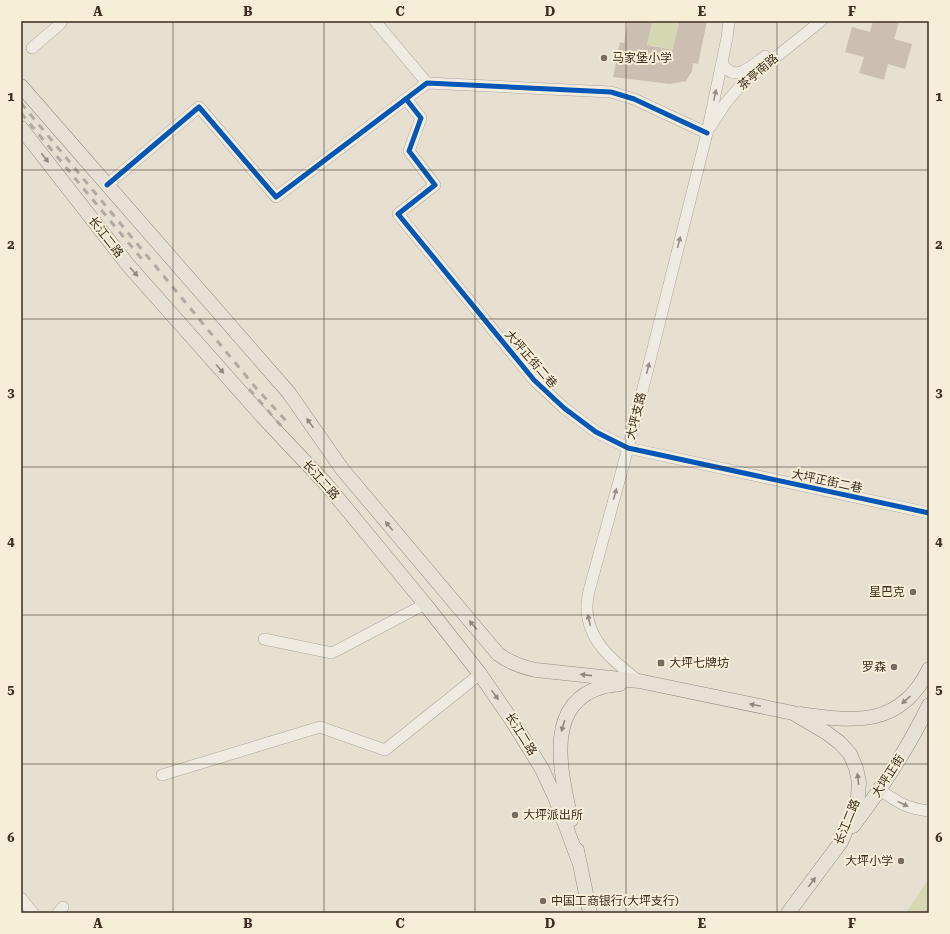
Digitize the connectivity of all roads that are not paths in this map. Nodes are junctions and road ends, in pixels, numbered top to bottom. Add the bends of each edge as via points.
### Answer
1 (62, 21) edge
2 (375, 21) edge
3 (729, 21) edge
4 (821, 21) edge
5 (807, 32) junction
6 (32, 48) dead end
7 (722, 63) junction
8 (427, 83) junction
9 (21, 86) edge
10 (406, 99) junction
11 (21, 128) edge
12 (707, 133) junction
13 (107, 185) junction
14 (628, 448) junction
15 (929, 513) edge
16 (425, 604) junction
17 (264, 639) dead end
18 (929, 669) edge
19 (480, 674) junction
20 (639, 681) junction
21 (929, 705) edge
22 (793, 713) junction
23 (162, 775) dead end
24 (880, 790) junction
25 (929, 811) edge
26 (841, 842) junction
27 (578, 859) junction
28 (21, 898) edge
29 (33, 913) edge
30 (590, 913) edge
31 (788, 913) edge

1 - 6 street
2 - 8 street
3 - 7 street, 大坪支路
4 - 5 street, 茶亭南路
5 - 7 street via 783,43 748,70 730,72
5 - 12 street, 茶亭南路 via 741,85 725,104
12 -> 7 street, 大坪支路
8 - 10 street
8 - 12 street via 611,92 634,98
9 - 13 main road, 长江二路
10 - 13 street via 276,197 199,107
10 - 14 street, 大坪正街二巷 via 421,118 409,151 435,185 398,214 534,380 564,408 596,432
11 -> 16 main road, 长江二路 via 128,265 326,484
14 -> 12 street, 大坪支路
20 -> 13 main road, 长江二路 via 536,670 510,662 498,654 342,470 289,393
14 - 15 street, 大坪正街二巷
20 -> 14 street, 大坪支路 via 617,664 600,646 593,635 586,605
16 - 17 street via 332,653
16 - 19 main road, 长江二路
18 -> 22 main road via 916,691 893,710 852,719
19 - 23 street via 385,750 320,727
19 -> 27 main road, 长江二路 via 542,768
22 -> 20 main road, 长江二路
20 -> 27 main road, 长江二路 via 602,687 582,697 572,707 561,732 560,766
21 - 24 main road, 大坪正街
26 -> 22 main road, 长江二路 via 858,797 859,782 856,768 850,754 840,743
24 -> 25 street via 901,804
24 - 26 main road, 大坪正街
31 -> 26 main road, 长江二路
27 - 30 main road, 长江二路
28 - 29 street

